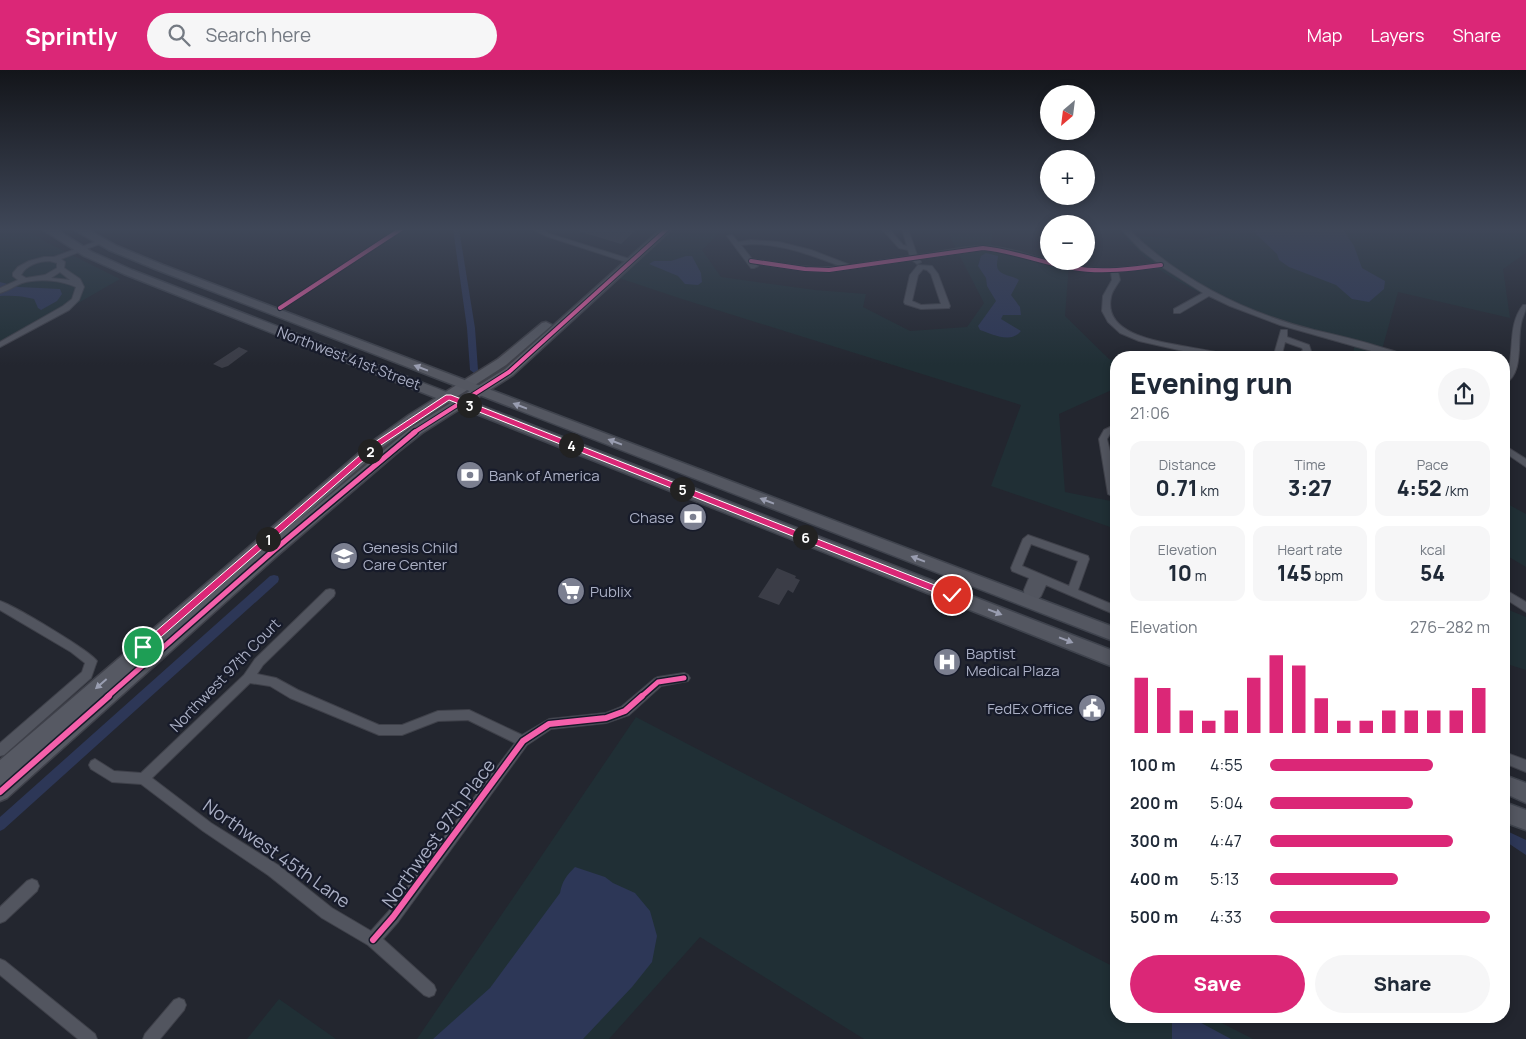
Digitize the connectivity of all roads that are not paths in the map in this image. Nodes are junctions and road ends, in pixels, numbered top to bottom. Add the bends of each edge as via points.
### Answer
1 (18, 274) edge
2 (52, 274) edge
3 (70, 274) edge
4 (135, 274) edge
5 (147, 274) edge
6 (176, 274) edge
7 (609, 274) edge
8 (915, 274) edge
9 (934, 274) edge
10 (1115, 274) edge
11 (1176, 274) edge
12 (141, 277) junction
13 (24, 280) junction
14 (38, 280) junction
15 (80, 287) junction
16 (0, 291) edge
17 (1208, 293) junction
18 (232, 295) junction
19 (201, 300) junction
20 (253, 303) junction
21 (1526, 307) edge
22 (1177, 311) dead end
23 (284, 315) junction
24 (248, 318) junction
25 (302, 322) junction
26 (1285, 324) junction
27 (286, 333) junction
28 (1283, 338) junction
29 (0, 345) edge
30 (1195, 351) edge
31 (1279, 351) edge
32 (1307, 351) edge
33 (1380, 351) edge
34 (1510, 373) edge
35 (473, 388) junction
36 (455, 399) junction
37 (1110, 432) edge
38 (1510, 452) edge
39 (1110, 460) edge
40 (1526, 464) edge
41 (1039, 578) junction
42 (330, 593) dead end
43 (1072, 593) junction
44 (1510, 597) edge
45 (1029, 602) junction
46 (0, 605) edge
47 (1526, 608) edge
48 (1110, 609) edge
49 (1110, 633) edge
50 (1110, 658) edge
51 (248, 678) junction
52 (684, 678) dead end
53 (523, 741) junction
54 (0, 752) edge
55 (1510, 760) edge
56 (95, 765) dead end
57 (1526, 766) edge
58 (0, 771) edge
59 (144, 780) junction
60 (1510, 786) edge
61 (0, 792) edge
62 (1526, 793) edge
63 (1510, 814) edge
64 (1526, 820) edge
65 (32, 886) dead end
66 (0, 916) edge
67 (373, 940) junction
68 (0, 966) edge
69 (429, 990) dead end
70 (179, 1006) dead end
71 (90, 1039) edge
72 (150, 1039) edge

1 - 13 street
2 - 14 street
3 - 15 street
4 - 12 main road, Northwest 41st Street
5 - 12 main road
6 - 18 main road, Northwest 41st Street
7 - 35 street
8 - 9 street via 908,302 920,307 946,306
10 - 30 street via 1116,280 1107,296 1108,317 1123,331 1139,339
11 - 17 street
12 - 19 main road, Northwest 41st Street
13 - 14 street
13 - 16 street
14 - 15 street via 56,279
15 - 29 street via 75,300 66,308
17 - 22 street
17 - 26 street
18 - 19 main road
18 - 20 main road, Northwest 41st Street
19 - 24 main road, Northwest 41st Street
20 - 23 main road, Northwest 41st Street
20 - 24 main road via 254,312
21 - 34 street via 1518,321
23 - 24 main road
23 - 25 main road, Northwest 41st Street
24 - 27 main road, Northwest 41st Street
25 - 27 main road
35 -> 25 main road, Northwest 41st Street
26 - 28 street
26 - 33 street
27 - 36 main road, Northwest 41st Street
28 - 31 street
28 - 32 street via 1306,347
35 - 36 street
45 -> 35 main road, Northwest 41st Street
36 -> 50 main road, Northwest 41st Street
36 -> 58 street via 378,444
36 - 61 street via 266,558
37 - 39 street via 1104,437
38 - 40 street
41 - 43 street
41 - 43 street via 1016,568 1028,539 1084,559
41 - 45 street via 1038,593
42 - 51 street, Northwest 97th Court via 259,662
43 - 48 street
44 - 47 street
45 - 49 main road, Northwest 41st Street
46 - 54 street via 91,661 87,675
51 - 53 street via 272,681 294,694 379,730 402,730 438,716 469,716
51 - 59 street, Northwest 97th Court
52 - 53 street via 658,682 624,711 606,718 549,724
53 - 67 street, Northwest 97th Place
55 - 57 street
56 - 59 street, Northwest 45th Lane via 112,776
59 - 67 street, Northwest 45th Lane via 273,870 327,913
60 - 62 main road
63 - 64 main road
65 - 66 street
67 - 69 street, Northwest 45th Lane
68 - 71 street
70 - 72 street

